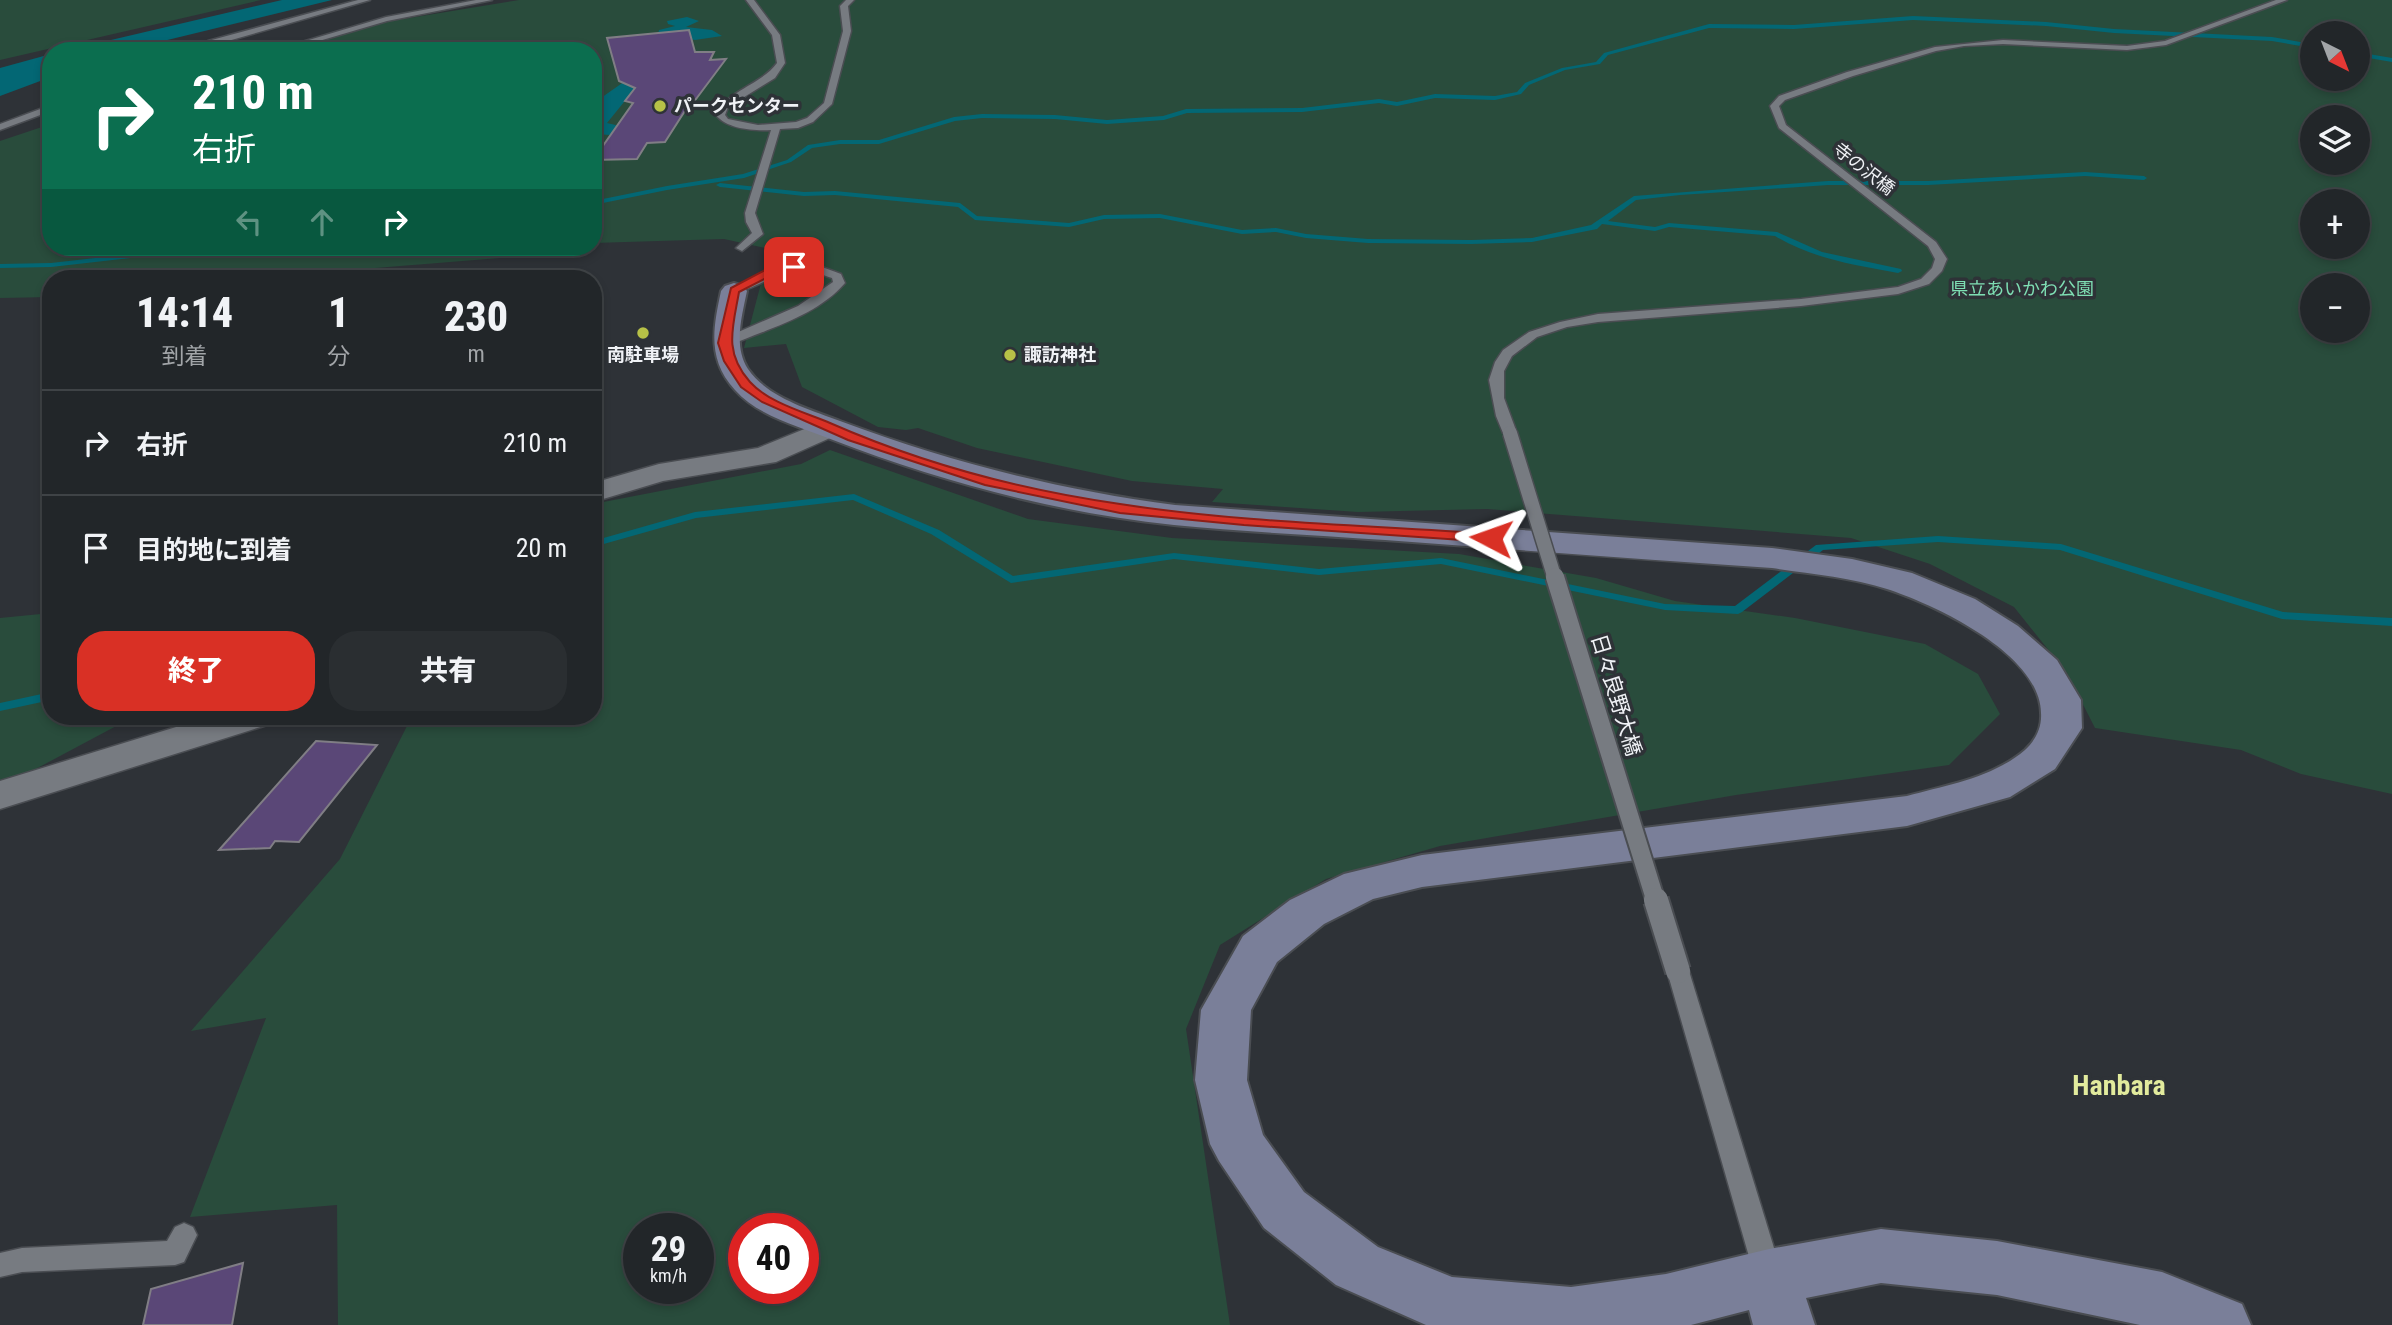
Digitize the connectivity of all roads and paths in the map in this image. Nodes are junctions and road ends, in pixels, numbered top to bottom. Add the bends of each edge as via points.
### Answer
1 (366, 0) edge
2 (488, 0) edge
3 (750, 0) edge
4 (850, 0) edge
5 (2283, 0) edge
6 (215, 42) edge
7 (307, 42) edge
8 (42, 111) edge
9 (42, 123) edge
10 (0, 127) edge
11 (775, 133) junction
12 (0, 136) edge
13 (741, 248) dead end
14 (734, 291) joint
15 (724, 343) junction
16 (829, 428) junction
17 (1510, 433) joint
18 (602, 489) edge
19 (224, 725) edge
20 (0, 795) edge
21 (184, 1236) dead end
22 (0, 1265) edge
23 (1776, 1301) edge
24 (2220, 1325) edge

1 - 6 lane
2 - 7 lane via 386,19
3 - 11 lane via 776,35 780,63 772,76 724,106 720,115 725,121
4 - 11 lane via 844,6 847,31 828,104 810,120
5 - 17 lane, 寺の沢橋 via 2185,38 2141,47 1975,42 1935,49 1782,98 1774,106 1782,125 1932,244 1941,259 1936,273 1917,285 1850,298 1577,322 1545,330 1518,342 1496,374 1495,391
8 - 10 lane
9 - 12 lane
11 - 13 lane via 752,206 750,218 758,233
14 - 15 street
14 - 15 lane via 770,271 794,267 824,270 837,276 839,283 806,306
15 - 16 street via 746,385 766,400
16 - 18 street via 765,456 659,473
16 - 23 street via 990,482 1120,509 1772,558 1830,567 1899,581 1962,607 2005,634 2043,668 2062,700 2062,728 2040,759 1995,787 1907,811 1422,871 1360,886 1307,912 1259,949 1226,1010 1221,1080 1238,1144 1284,1210 1357,1266 1450,1306 1571,1316 1666,1303
17 - 23 lane, 日々良野大橋, bridge
19 - 20 street
21 - 22 lane via 174,1253
23 - 24 street via 1881,1256 1971,1265 2162,1301

